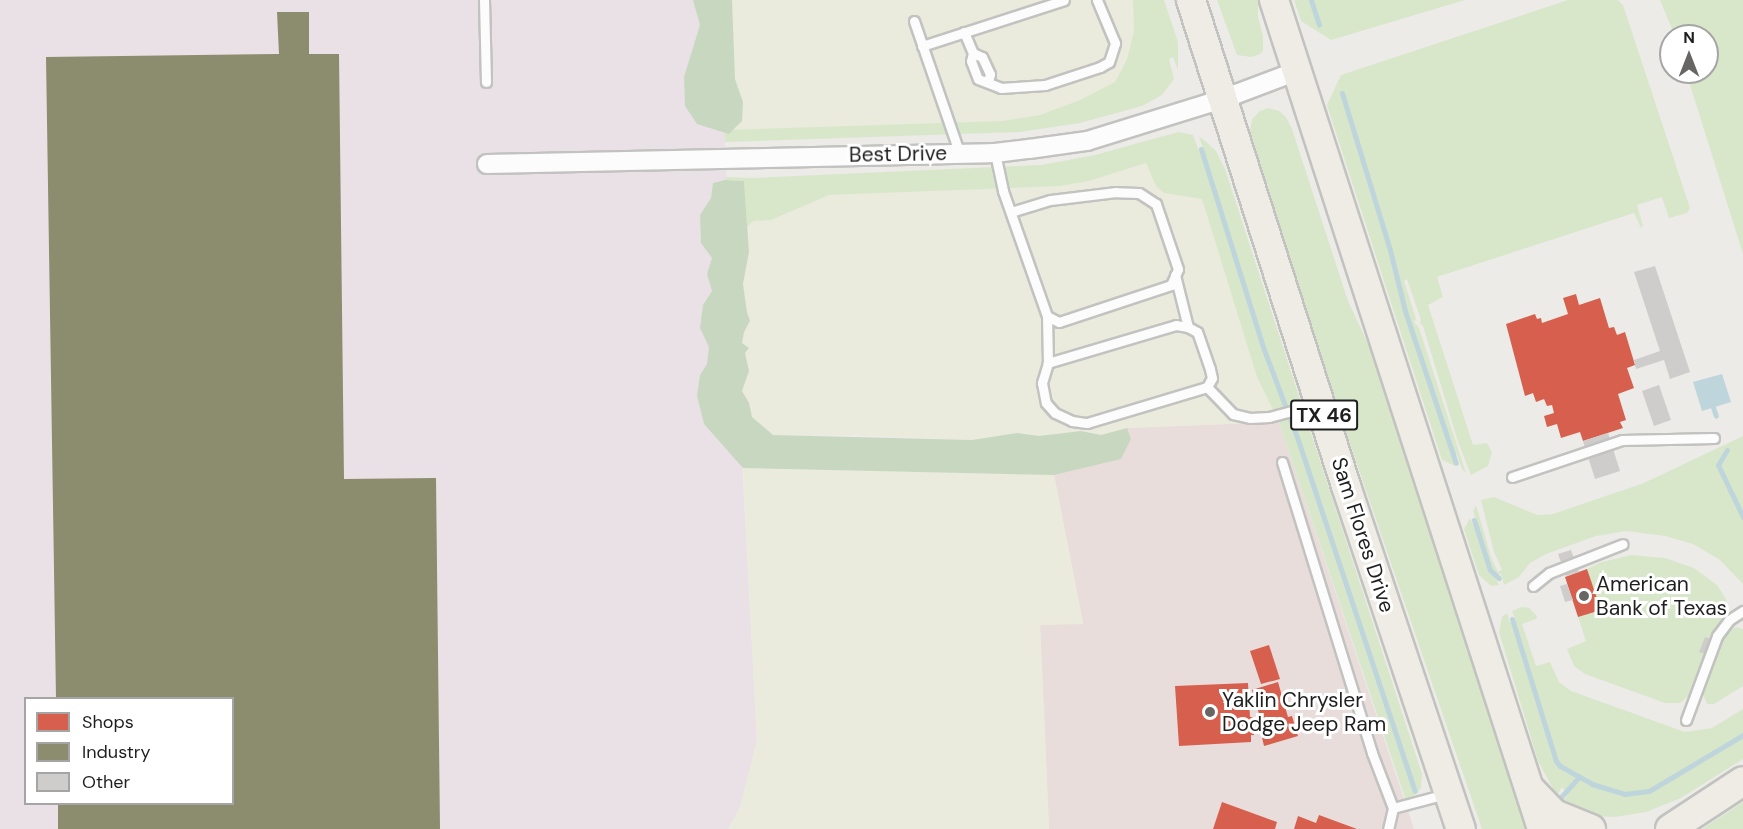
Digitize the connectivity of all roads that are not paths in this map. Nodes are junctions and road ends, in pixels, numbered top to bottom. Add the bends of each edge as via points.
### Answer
1 (484, 0) edge
2 (1064, 0) edge
3 (1097, 0) edge
4 (1191, 0) edge
5 (1274, 0) edge
6 (914, 21) dead end
7 (964, 32) junction
8 (922, 46) junction
9 (1297, 71) junction
10 (486, 82) dead end
11 (1223, 99) junction
12 (959, 152) junction
13 (995, 153) junction
14 (487, 164) dead end
15 (1011, 212) junction
16 (1175, 275) junction
17 (1047, 316) junction
18 (1188, 327) junction
19 (1048, 363) junction
20 (1207, 387) junction
21 (1320, 403) junction
22 (1714, 438) dead end
23 (1282, 462) dead end
24 (1512, 477) dead end
25 (1623, 544) dead end
26 (1533, 586) dead end
27 (1743, 611) edge
28 (1686, 720) dead end
29 (1743, 781) edge
30 (1526, 782) junction
31 (1449, 793) junction
32 (1393, 808) junction
33 (1388, 829) edge
34 (1461, 829) edge
35 (1542, 829) edge
36 (1591, 829) edge
37 (1670, 829) edge

1 - 10 lane
2 - 7 lane
3 - 7 lane via 1115,43 1109,62 1045,85 1001,88 988,82 990,74 982,57 973,53
4 - 11 main road, Sam Flores Drive / TX 46
5 - 9 main road
6 - 8 lane
7 - 8 lane
8 - 12 lane
9 - 11 street, Best Drive
9 - 30 main road
11 - 13 street, Best Drive via 1087,141
11 - 21 main road, Sam Flores Drive / TX 46
12 - 13 street, Best Drive
12 - 14 street, Best Drive
13 - 15 lane
15 - 16 lane via 1050,200 1139,193 1156,204 1178,269
15 - 17 lane
16 - 17 lane via 1170,285 1059,322
16 - 18 lane
17 - 19 lane
18 - 19 lane via 1164,327
18 - 20 lane via 1197,332 1207,357 1212,378
19 - 20 lane via 1042,383 1046,403 1055,413 1072,421 1087,423
20 - 21 lane via 1233,414 1250,418 1269,417
21 - 31 main road, Sam Flores Drive / TX 46
22 - 24 lane via 1622,440
23 - 32 lane via 1372,753
25 - 26 lane via 1549,573
27 - 28 lane via 1729,620 1717,636
29 - 37 main road
30 - 35 main road
30 - 36 main road via 1554,814
31 - 32 lane
31 - 34 main road, Sam Flores Drive / TX 46
32 - 33 lane

